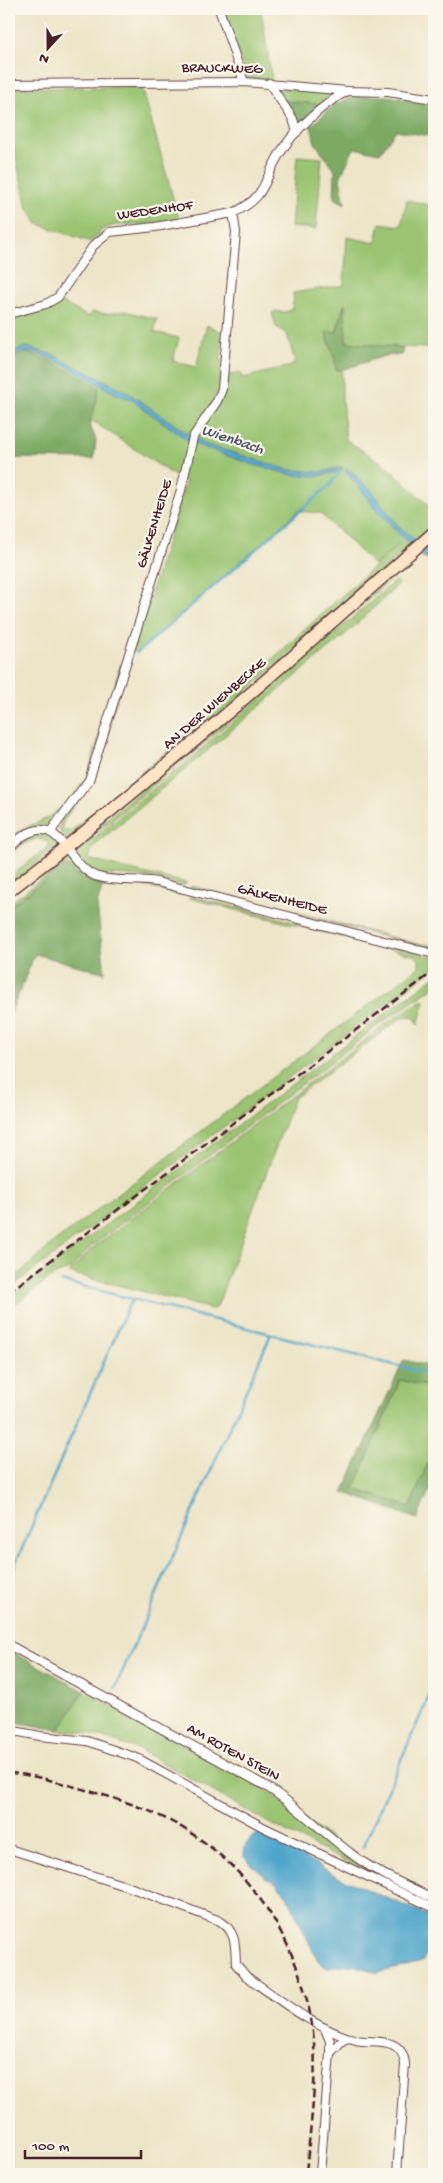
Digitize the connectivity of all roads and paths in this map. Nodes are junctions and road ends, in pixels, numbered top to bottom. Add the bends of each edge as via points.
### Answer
1 (220, 9) edge
2 (244, 82) junction
3 (9, 84) edge
4 (268, 84) junction
5 (348, 91) junction
6 (434, 99) edge
7 (297, 132) junction
8 (233, 213) junction
9 (9, 314) edge
10 (434, 532) edge
11 (52, 831) junction
12 (9, 848) edge
13 (66, 848) junction
14 (9, 891) edge
15 (434, 954) edge
16 (9, 1645) edge
17 (9, 1730) edge
18 (9, 1849) edge
19 (434, 1899) edge
20 (434, 1908) edge
21 (325, 2028) junction
22 (350, 2038) junction
23 (330, 2053) junction
24 (320, 2174) edge
25 (397, 2174) edge

1 - 2 street
2 - 3 street, BRAUCKWEG
2 - 4 street, BRAUCKWEG
4 - 5 street, BRAUCKWEG
4 - 7 street via 293,119
5 - 6 street, BRAUCKWEG via 388,92
5 - 7 street, WEDENHOF via 324,105
7 - 8 street, WEDENHOF via 278,156 263,191 250,204
8 - 9 street, WEDENHOF via 110,232 93,246 58,297 46,304
8 - 11 street, GÄLKENHEIDE via 236,232 223,383 217,401 190,446 176,506 92,772 85,787
10 - 13 street, AN DER WIENBECKE via 211,729
11 - 12 street via 31,831
11 - 13 street, GÄLKENHEIDE
13 - 14 street, AN DER WIENBECKE
13 - 15 street, GÄLKENHEIDE via 81,866 97,876 156,882
16 - 19 street, AM ROTEN STEIN via 264,1785 360,1860
17 - 20 street via 87,1740 136,1758 263,1827
18 - 21 street via 132,1888 229,1926 236,1942 236,1964 246,1976
21 - 22 street
21 - 23 street
22 - 23 street via 342,2040
22 - 25 street via 386,2043 404,2056
23 - 24 street

